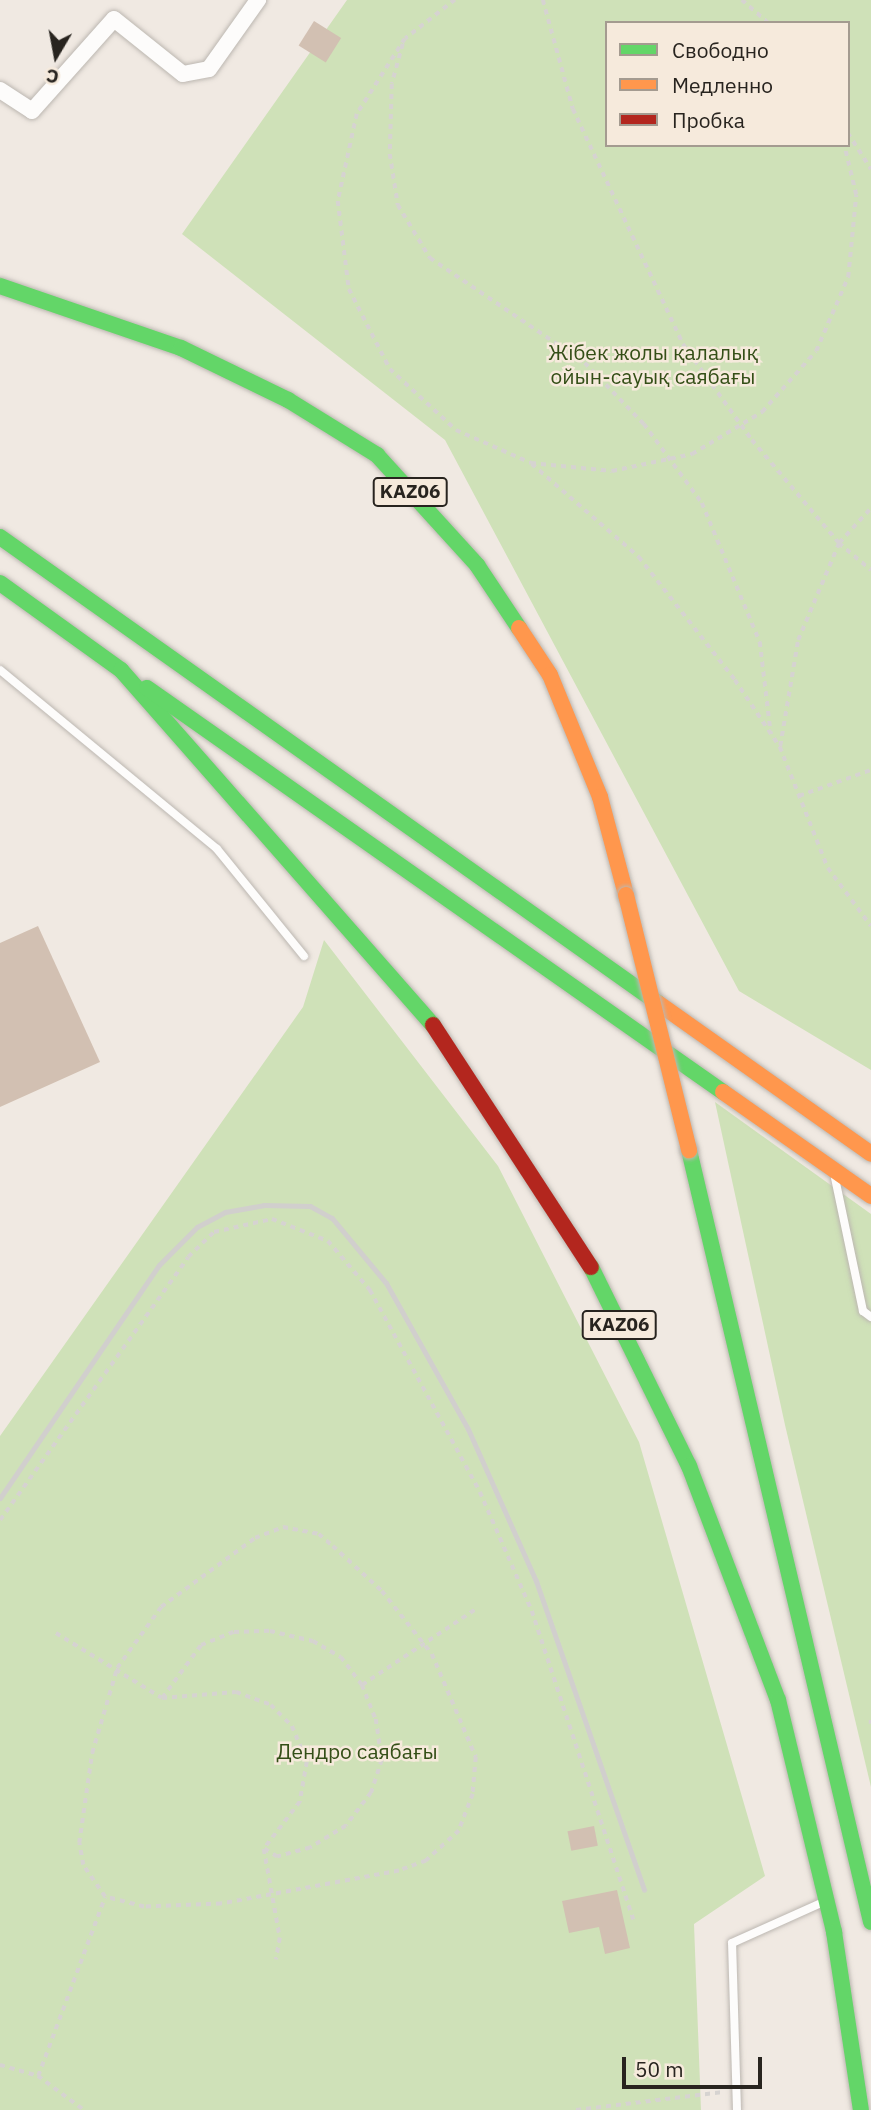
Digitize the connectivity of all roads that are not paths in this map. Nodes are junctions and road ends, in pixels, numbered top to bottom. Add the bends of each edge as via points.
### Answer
1 (258, 0) edge
2 (0, 90) edge
3 (0, 286) edge
4 (0, 537) edge
5 (0, 583) edge
6 (0, 670) edge
7 (121, 670) junction
8 (304, 956) dead end
9 (871, 1154) edge
10 (832, 1168) junction
11 (871, 1196) edge
12 (871, 1317) edge
13 (827, 1900) junction
14 (871, 1922) edge
15 (737, 2110) edge
16 (861, 2110) edge

1 - 2 street via 209,69 183,74 114,19 32,111
3 - 14 main road, KАZ06, bridge via 181,348 288,400 377,456 477,565 550,675 600,797 626,895
4 - 9 main road
5 - 7 main road, KАZ06
6 - 8 lane via 217,849
7 - 10 main road, KАZ06
7 - 13 main road, KАZ06 via 435,1027 583,1250 689,1466 778,1700
10 - 11 main road, KАZ06
10 - 12 lane via 863,1311
13 - 15 lane via 732,1942
13 - 16 main road, KАZ06

